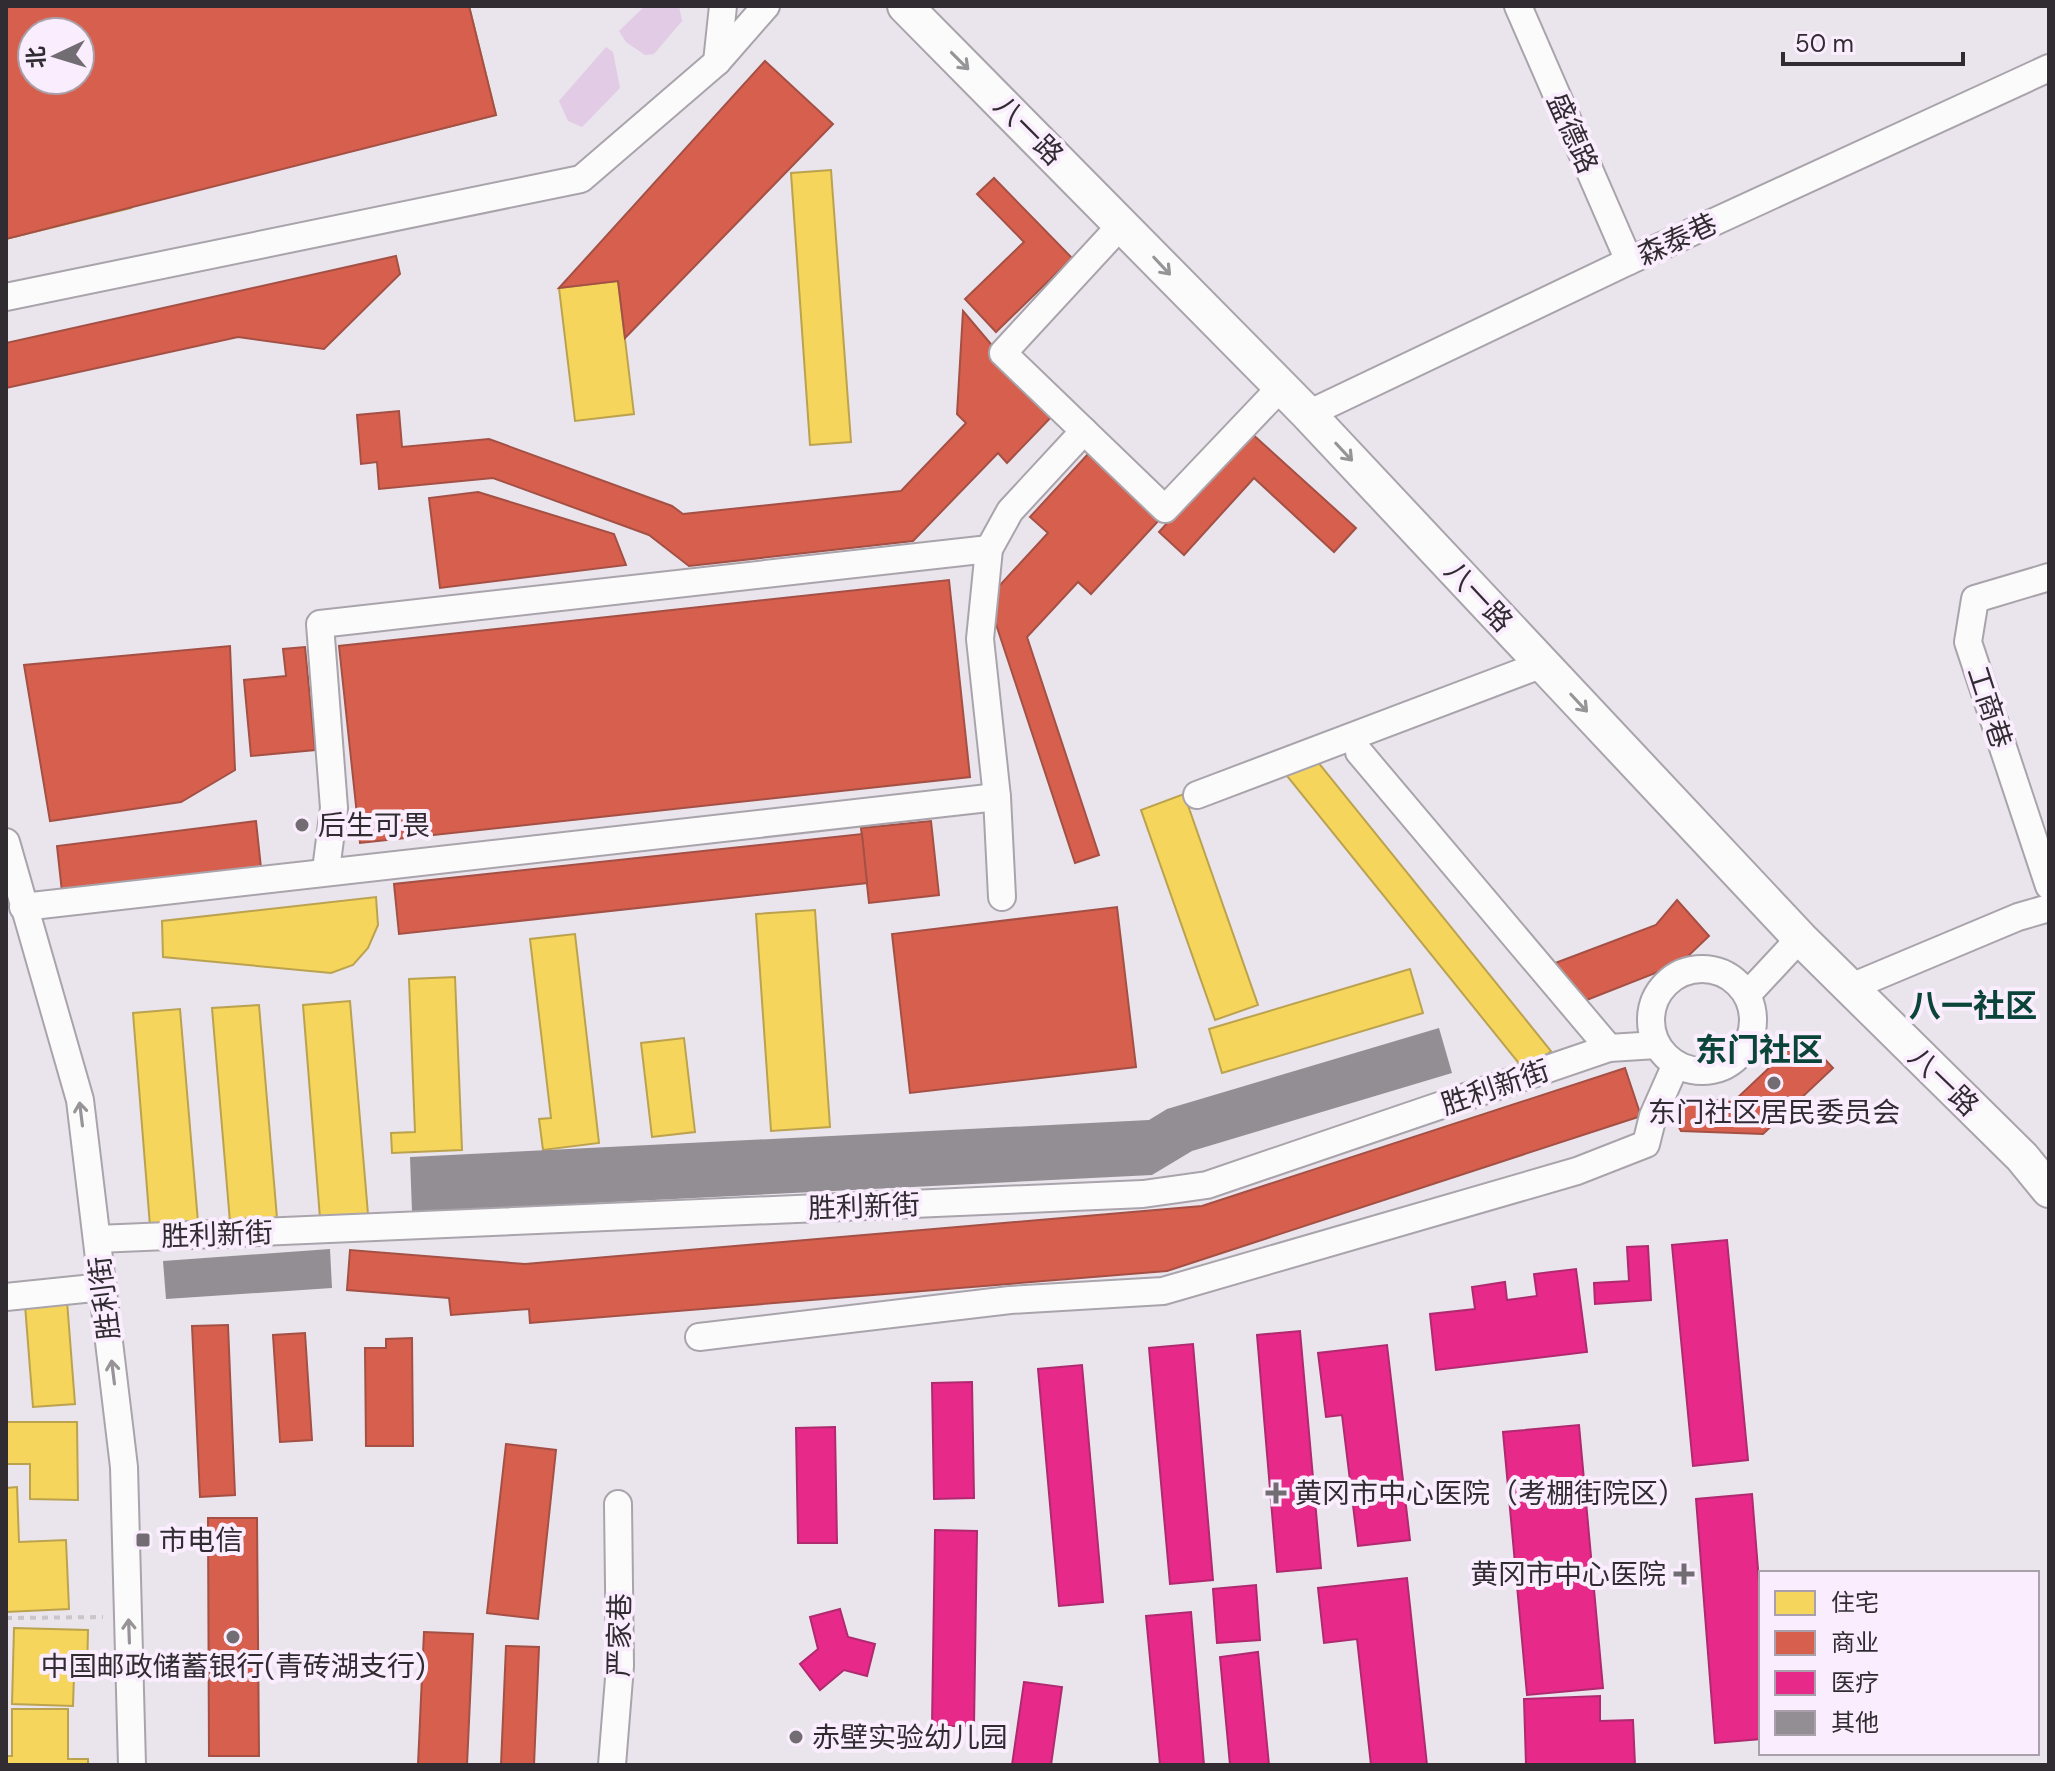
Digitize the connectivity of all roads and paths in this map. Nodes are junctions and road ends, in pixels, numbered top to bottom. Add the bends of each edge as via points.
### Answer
1 (723, 6) edge
2 (766, 6) edge
3 (905, 6) edge
4 (1518, 6) edge
5 (717, 62) junction
6 (2049, 68) edge
7 (1122, 224) junction
8 (1629, 261) junction
9 (6, 297) edge
10 (1281, 387) junction
11 (1308, 414) junction
12 (1084, 431) junction
13 (989, 549) junction
14 (2049, 577) edge
15 (1543, 664) junction
16 (1359, 752) dead end
17 (1197, 795) dead end
18 (997, 797) junction
19 (7, 848) edge
20 (326, 870) junction
21 (2049, 886) edge
22 (1002, 897) dead end
23 (23, 907) junction
24 (2049, 908) edge
25 (1800, 938) junction
26 (1851, 987) junction
27 (1747, 995) junction
28 (1657, 1045) junction
29 (1609, 1048) junction
30 (1676, 1064) junction
31 (2049, 1190) edge
32 (97, 1239) junction
33 (103, 1287) junction
34 (6, 1297) edge
35 (699, 1337) dead end
36 (618, 1504) dead end
37 (129, 1617) junction
38 (6, 1618) edge
39 (132, 1765) edge
40 (612, 1765) edge

1 - 5 street
2 - 5 street
3 -> 7 main road, 八一路
4 - 8 street, 盛德路
5 - 9 street via 581,179
6 - 8 street, 森泰巷
7 -> 10 main road, 八一路
7 - 12 street via 1003,353
8 - 11 street, 森泰巷
10 - 11 main road, 八一路
10 - 12 street via 1165,509
11 -> 15 main road, 八一路
12 - 13 street via 1010,511
13 - 18 street via 980,639
13 - 20 street via 320,624 334,808
14 - 21 street, 工商巷 via 1975,599 1968,642
15 - 17 street
15 -> 25 main road, 八一路
16 - 29 street
18 - 20 street
18 - 22 street
19 - 23 street, 胜利街
20 - 23 street
32 -> 23 street, 胜利街 via 80,1100
24 - 26 street
25 - 26 main road, 八一路
25 - 27 street
26 - 31 main road, 八一路
27 - 28 street via 1728,975 1715,970 1677,975 1653,1006
27 - 30 street via 1753,1020 1738,1056 1702,1071
28 - 29 street, 胜利新街
28 - 30 street
29 - 32 street, 胜利新街 via 1207,1185 1143,1194
30 - 35 street via 1646,1144 1577,1171 1163,1291 1010,1300 840,1327
32 - 33 street, 胜利街
33 - 34 street
37 -> 33 street, 胜利街 via 124,1467
36 - 40 street, 严家巷 via 620,1666
37 - 38 path
39 -> 37 street, 胜利街

